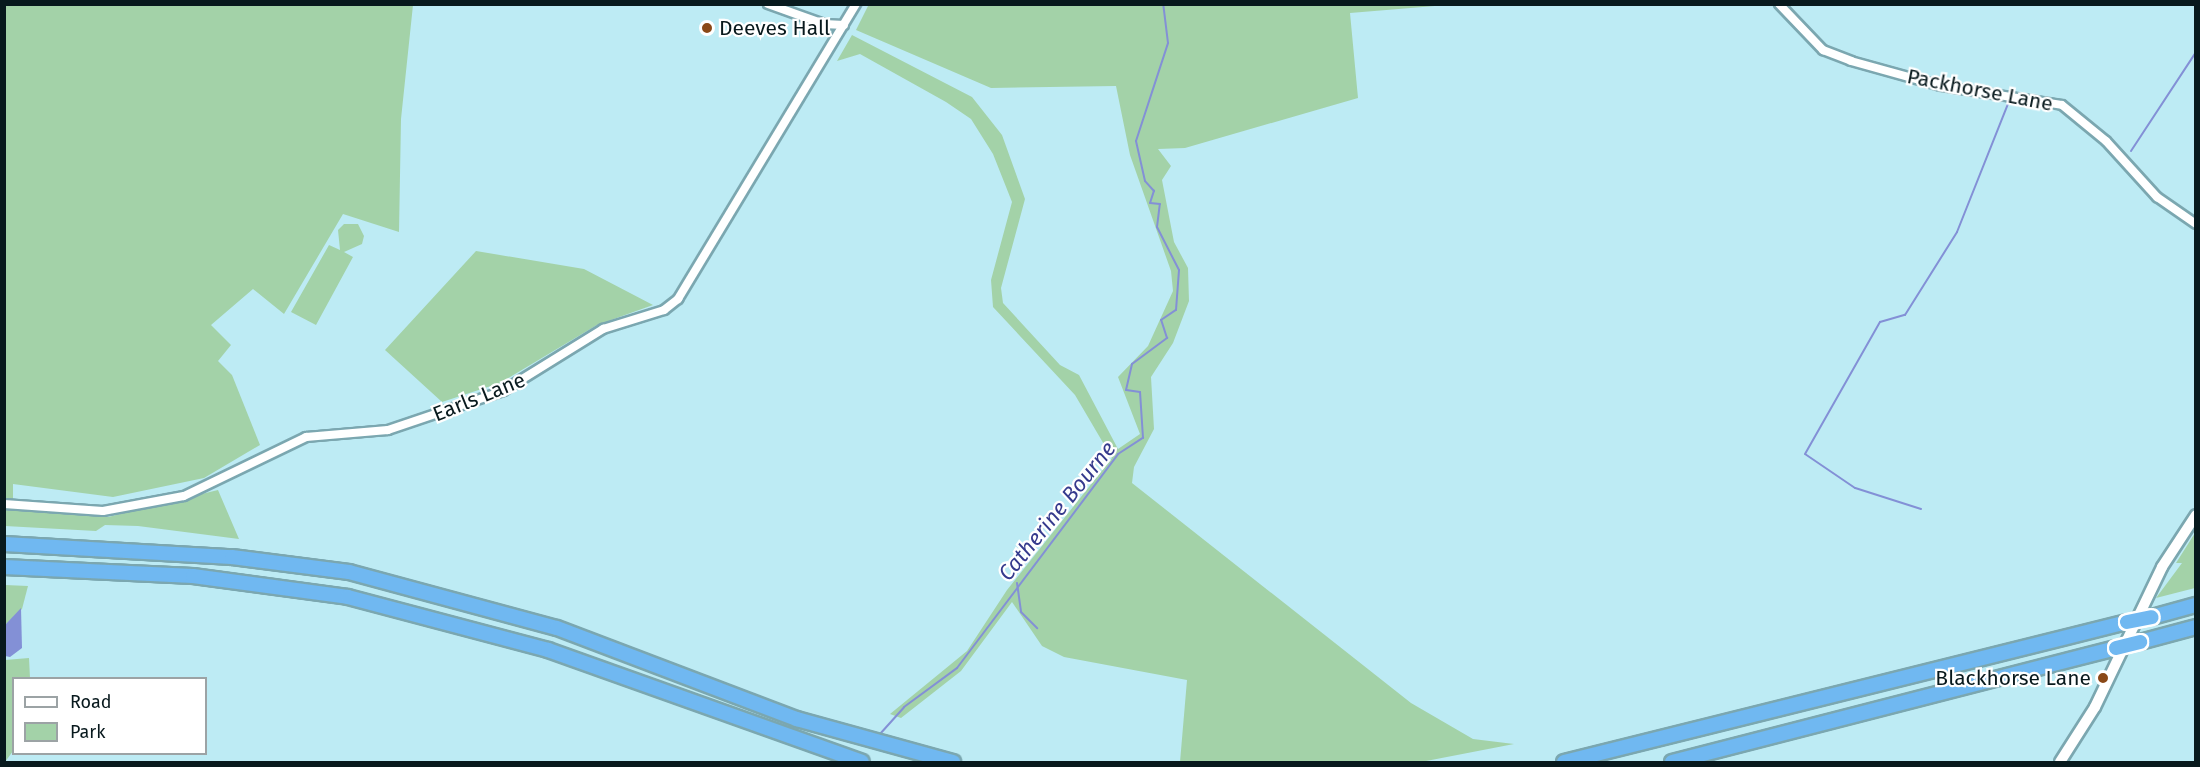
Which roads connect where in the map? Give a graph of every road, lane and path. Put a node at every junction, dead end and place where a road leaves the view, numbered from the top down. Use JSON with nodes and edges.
{"nodes":[{"id":1,"x":768,"y":4,"type":"edge"},
{"id":2,"x":856,"y":4,"type":"edge"},
{"id":3,"x":1779,"y":4,"type":"edge"},
{"id":4,"x":824,"y":24,"type":"junction"},
{"id":5,"x":844,"y":25,"type":"junction"},
{"id":6,"x":833,"y":43,"type":"junction"},
{"id":7,"x":2196,"y":224,"type":"edge"},
{"id":8,"x":4,"y":504,"type":"edge"},
{"id":9,"x":2196,"y":515,"type":"edge"},
{"id":10,"x":4,"y":544,"type":"edge"},
{"id":11,"x":4,"y":567,"type":"edge"},
{"id":12,"x":2196,"y":605,"type":"edge"},
{"id":13,"x":2196,"y":627,"type":"edge"},
{"id":14,"x":862,"y":762,"type":"edge"},
{"id":15,"x":953,"y":762,"type":"edge"},
{"id":16,"x":1564,"y":762,"type":"edge"},
{"id":17,"x":1672,"y":762,"type":"edge"},
{"id":18,"x":2060,"y":762,"type":"edge"}],
"edges":[{"from":1,"to":4,"type":"street"},
{"from":2,"to":5,"type":"street","name":"Earls Lane"},
{"from":3,"to":7,"type":"street","name":"Packhorse Lane"},
{"from":4,"to":5,"type":"street"},
{"from":4,"to":6,"type":"street"},
{"from":5,"to":6,"type":"street","name":"Earls Lane"},
{"from":6,"to":8,"type":"street","name":"Earls Lane"},
{"from":9,"to":18,"type":"main road"},
{"from":10,"to":15,"type":"highway"},
{"from":11,"to":14,"type":"highway"},
{"from":12,"to":16,"type":"highway","bridge":true},
{"from":13,"to":17,"type":"highway","bridge":true}]}
